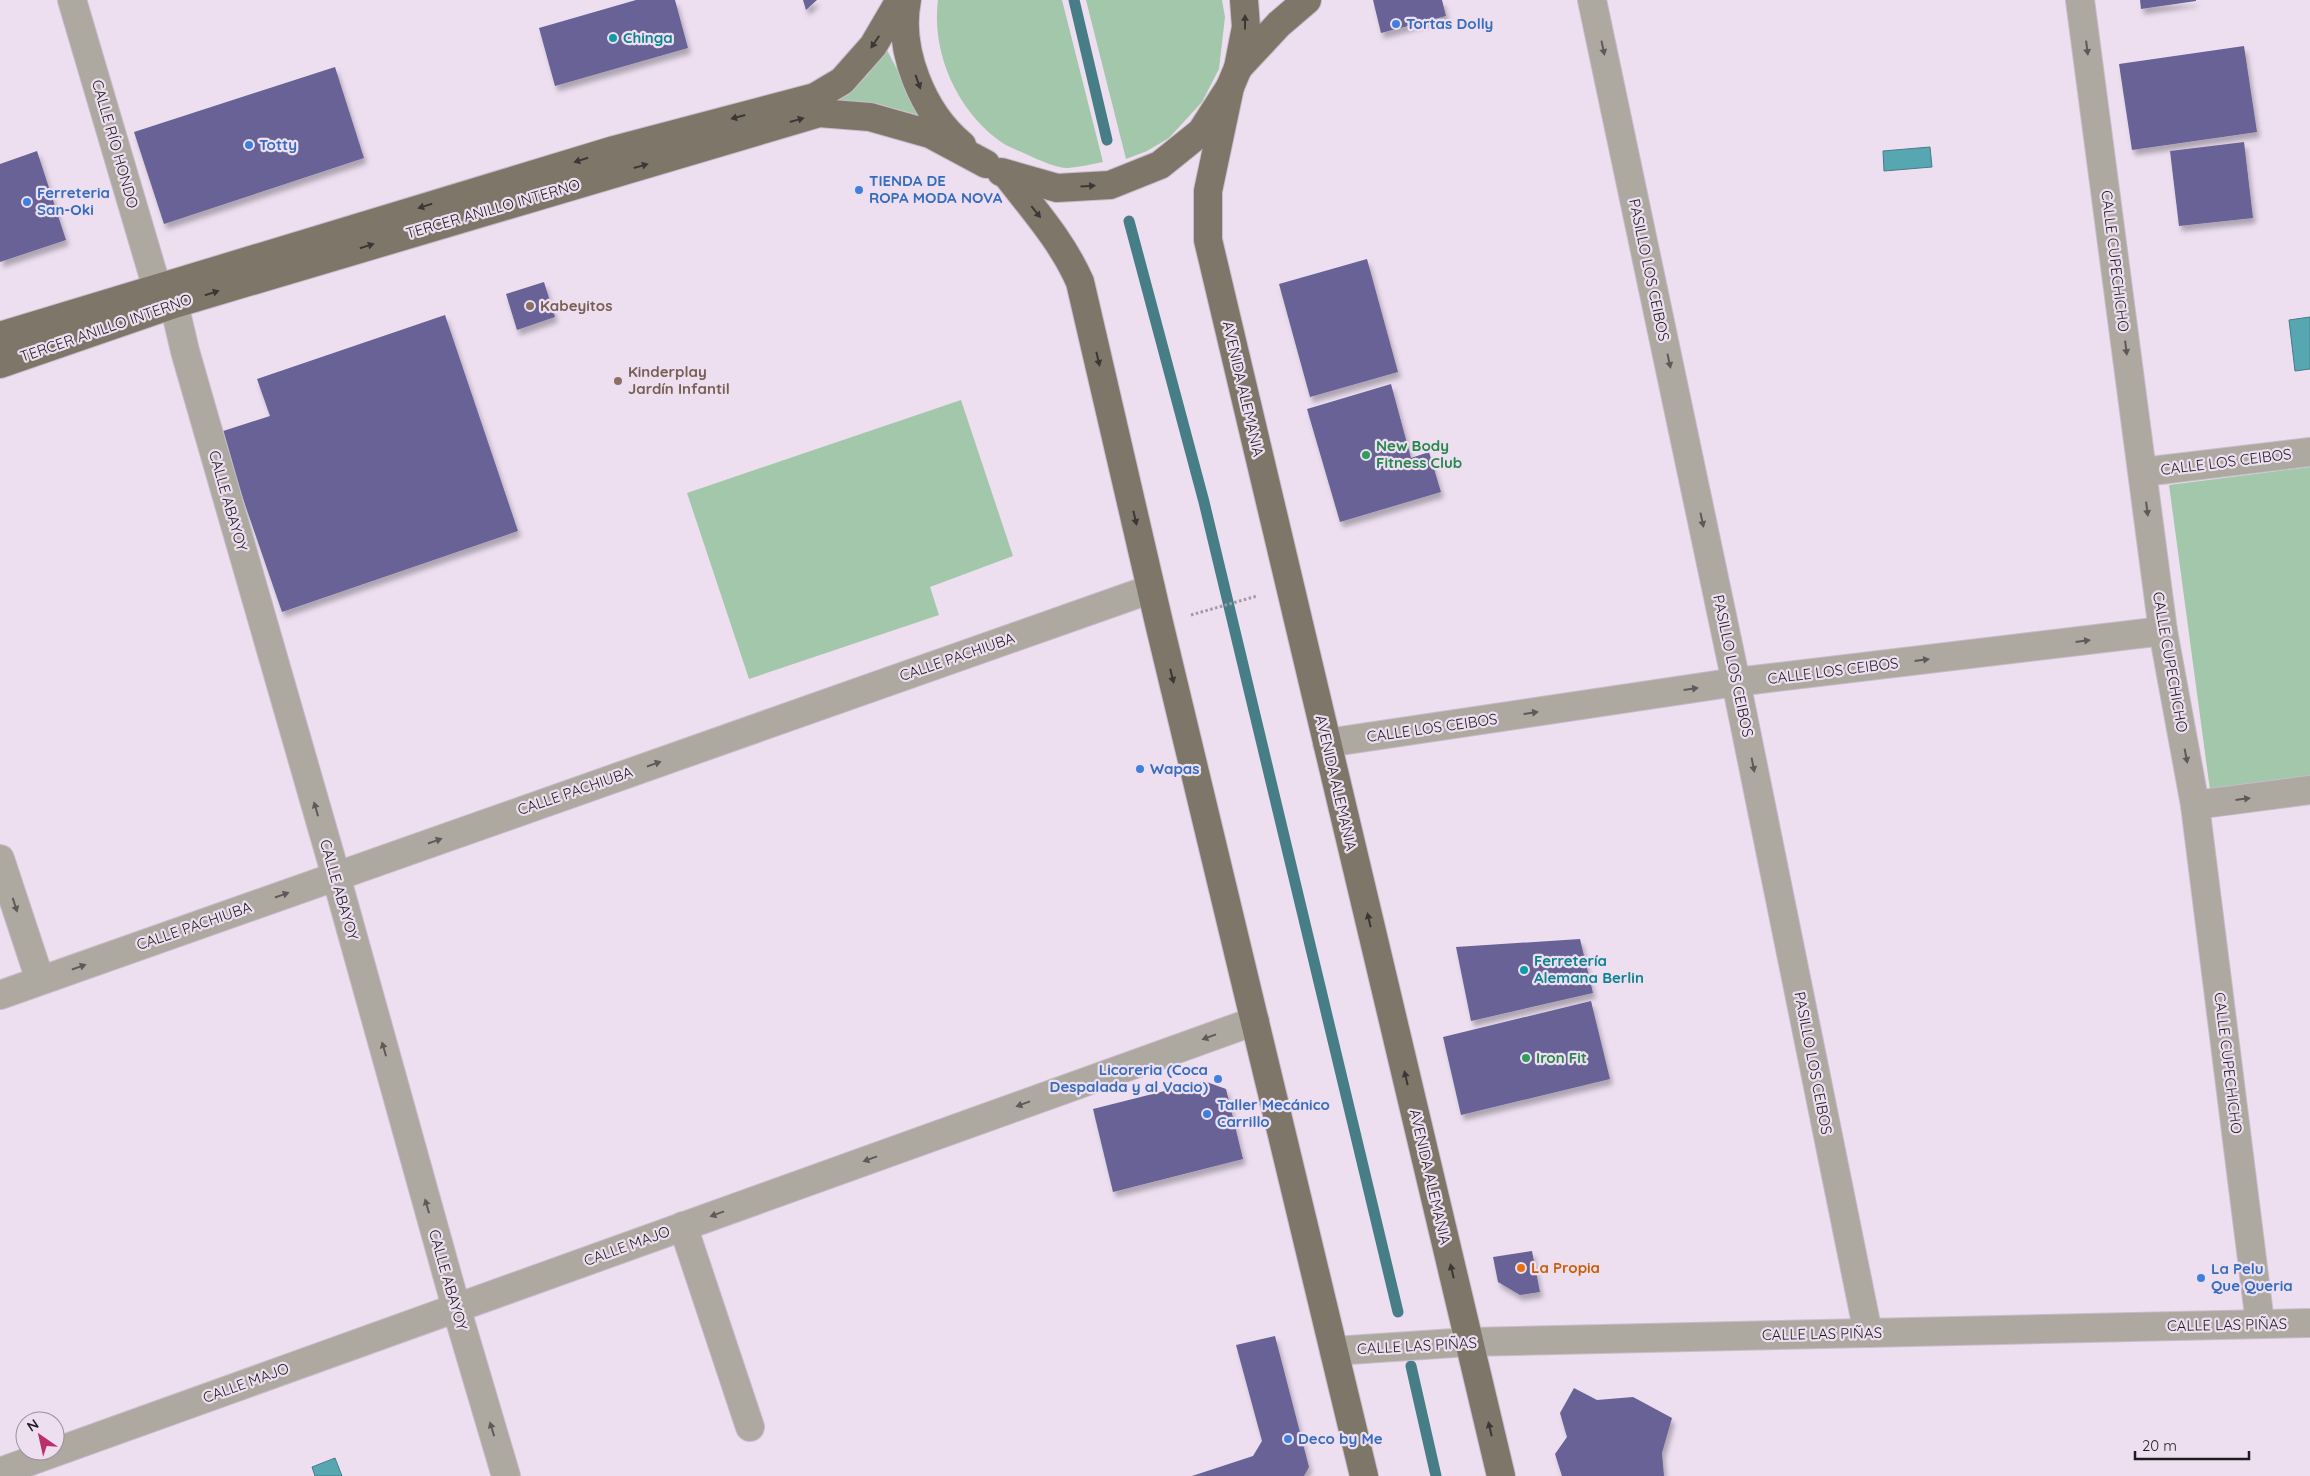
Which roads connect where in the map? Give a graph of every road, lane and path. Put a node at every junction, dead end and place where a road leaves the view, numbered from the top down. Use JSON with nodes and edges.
{"nodes":[{"id":1,"x":72,"y":0,"type":"edge"},
{"id":2,"x":900,"y":0,"type":"edge"},
{"id":3,"x":907,"y":0,"type":"edge"},
{"id":4,"x":1244,"y":0,"type":"edge"},
{"id":5,"x":1307,"y":0,"type":"edge"},
{"id":6,"x":1592,"y":0,"type":"edge"},
{"id":7,"x":2080,"y":0,"type":"edge"},
{"id":8,"x":1234,"y":77,"type":"junction"},
{"id":9,"x":996,"y":169,"type":"junction"},
{"id":10,"x":166,"y":296,"type":"junction"},
{"id":11,"x":0,"y":336,"type":"edge"},
{"id":12,"x":0,"y":364,"type":"edge"},
{"id":13,"x":2310,"y":452,"type":"edge"},
{"id":14,"x":2142,"y":472,"type":"junction"},
{"id":15,"x":1151,"y":589,"type":"junction"},
{"id":16,"x":1254,"y":598,"type":"dead end"},
{"id":17,"x":1212,"y":609,"type":"dead end"},
{"id":18,"x":2163,"y":631,"type":"junction"},
{"id":19,"x":1736,"y":682,"type":"junction"},
{"id":20,"x":1327,"y":743,"type":"junction"},
{"id":21,"x":2310,"y":790,"type":"edge"},
{"id":22,"x":2195,"y":805,"type":"junction"},
{"id":23,"x":0,"y":858,"type":"edge"},
{"id":24,"x":336,"y":876,"type":"junction"},
{"id":25,"x":40,"y":980,"type":"junction"},
{"id":26,"x":0,"y":995,"type":"edge"},
{"id":27,"x":1255,"y":1021,"type":"junction"},
{"id":28,"x":683,"y":1226,"type":"junction"},
{"id":29,"x":456,"y":1307,"type":"junction"},
{"id":30,"x":2260,"y":1323,"type":"junction"},
{"id":31,"x":2310,"y":1323,"type":"edge"},
{"id":32,"x":1868,"y":1333,"type":"junction"},
{"id":33,"x":1469,"y":1342,"type":"junction"},
{"id":34,"x":1334,"y":1351,"type":"junction"},
{"id":35,"x":750,"y":1427,"type":"dead end"},
{"id":36,"x":0,"y":1472,"type":"edge"},
{"id":37,"x":506,"y":1476,"type":"edge"},
{"id":38,"x":1364,"y":1476,"type":"edge"},
{"id":39,"x":1501,"y":1476,"type":"edge"}],
"edges":[{"from":1,"to":10,"type":"street","name":"CALLE RÍO HONDO"},
{"from":2,"to":10,"type":"main road","name":"TERCER ANILLO INTERNO","one_way":true},
{"from":3,"to":9,"type":"main road","one_way":true},
{"from":8,"to":4,"type":"main road","name":"AVENIDA ALEMANIA","one_way":true},
{"from":5,"to":8,"type":"main road"},
{"from":6,"to":19,"type":"street","name":"PASILLO LOS CEIBOS","one_way":true},
{"from":7,"to":14,"type":"street","name":"CALLE CUPECHICHO","one_way":true},
{"from":9,"to":8,"type":"main road","one_way":true},
{"from":8,"to":20,"type":"main road","name":"AVENIDA ALEMANIA"},
{"from":10,"to":9,"type":"main road","name":"TERCER ANILLO INTERNO","one_way":true},
{"from":9,"to":15,"type":"main road","one_way":true},
{"from":10,"to":11,"type":"main road","name":"TERCER ANILLO INTERNO"},
{"from":10,"to":12,"type":"main road","name":"TERCER ANILLO INTERNO"},
{"from":24,"to":10,"type":"street","name":"CALLE ABAYOY","one_way":true},
{"from":13,"to":14,"type":"street","name":"CALLE LOS CEIBOS"},
{"from":14,"to":18,"type":"street","name":"CALLE CUPECHICHO","one_way":true},
{"from":24,"to":15,"type":"street","name":"CALLE PACHIUBA","one_way":true},
{"from":15,"to":27,"type":"main road","one_way":true},
{"from":16,"to":17,"type":"path"},
{"from":19,"to":18,"type":"street","name":"CALLE LOS CEIBOS","one_way":true},
{"from":18,"to":22,"type":"street","name":"CALLE CUPECHICHO","one_way":true},
{"from":20,"to":19,"type":"street","name":"CALLE LOS CEIBOS","one_way":true},
{"from":19,"to":32,"type":"street","name":"PASILLO LOS CEIBOS","one_way":true},
{"from":33,"to":20,"type":"main road","name":"AVENIDA ALEMANIA","one_way":true},
{"from":22,"to":21,"type":"street","one_way":true},
{"from":22,"to":30,"type":"street","name":"CALLE CUPECHICHO"},
{"from":23,"to":25,"type":"street","one_way":true},
{"from":25,"to":24,"type":"street","name":"CALLE PACHIUBA","one_way":true},
{"from":29,"to":24,"type":"street","name":"CALLE ABAYOY","one_way":true},
{"from":25,"to":26,"type":"street","name":"CALLE PACHIUBA"},
{"from":27,"to":28,"type":"street","name":"CALLE MAJO","one_way":true},
{"from":27,"to":34,"type":"main road"},
{"from":28,"to":29,"type":"street","name":"CALLE MAJO"},
{"from":28,"to":35,"type":"street"},
{"from":29,"to":36,"type":"street","name":"CALLE MAJO"},
{"from":37,"to":29,"type":"street","name":"CALLE ABAYOY","one_way":true},
{"from":30,"to":31,"type":"street","name":"CALLE LAS PIÑAS"},
{"from":30,"to":32,"type":"street","name":"CALLE LAS PIÑAS"},
{"from":32,"to":33,"type":"street","name":"CALLE LAS PIÑAS"},
{"from":33,"to":34,"type":"street","name":"CALLE LAS PIÑAS"},
{"from":39,"to":33,"type":"main road","name":"AVENIDA ALEMANIA","one_way":true},
{"from":34,"to":38,"type":"main road"}]}
